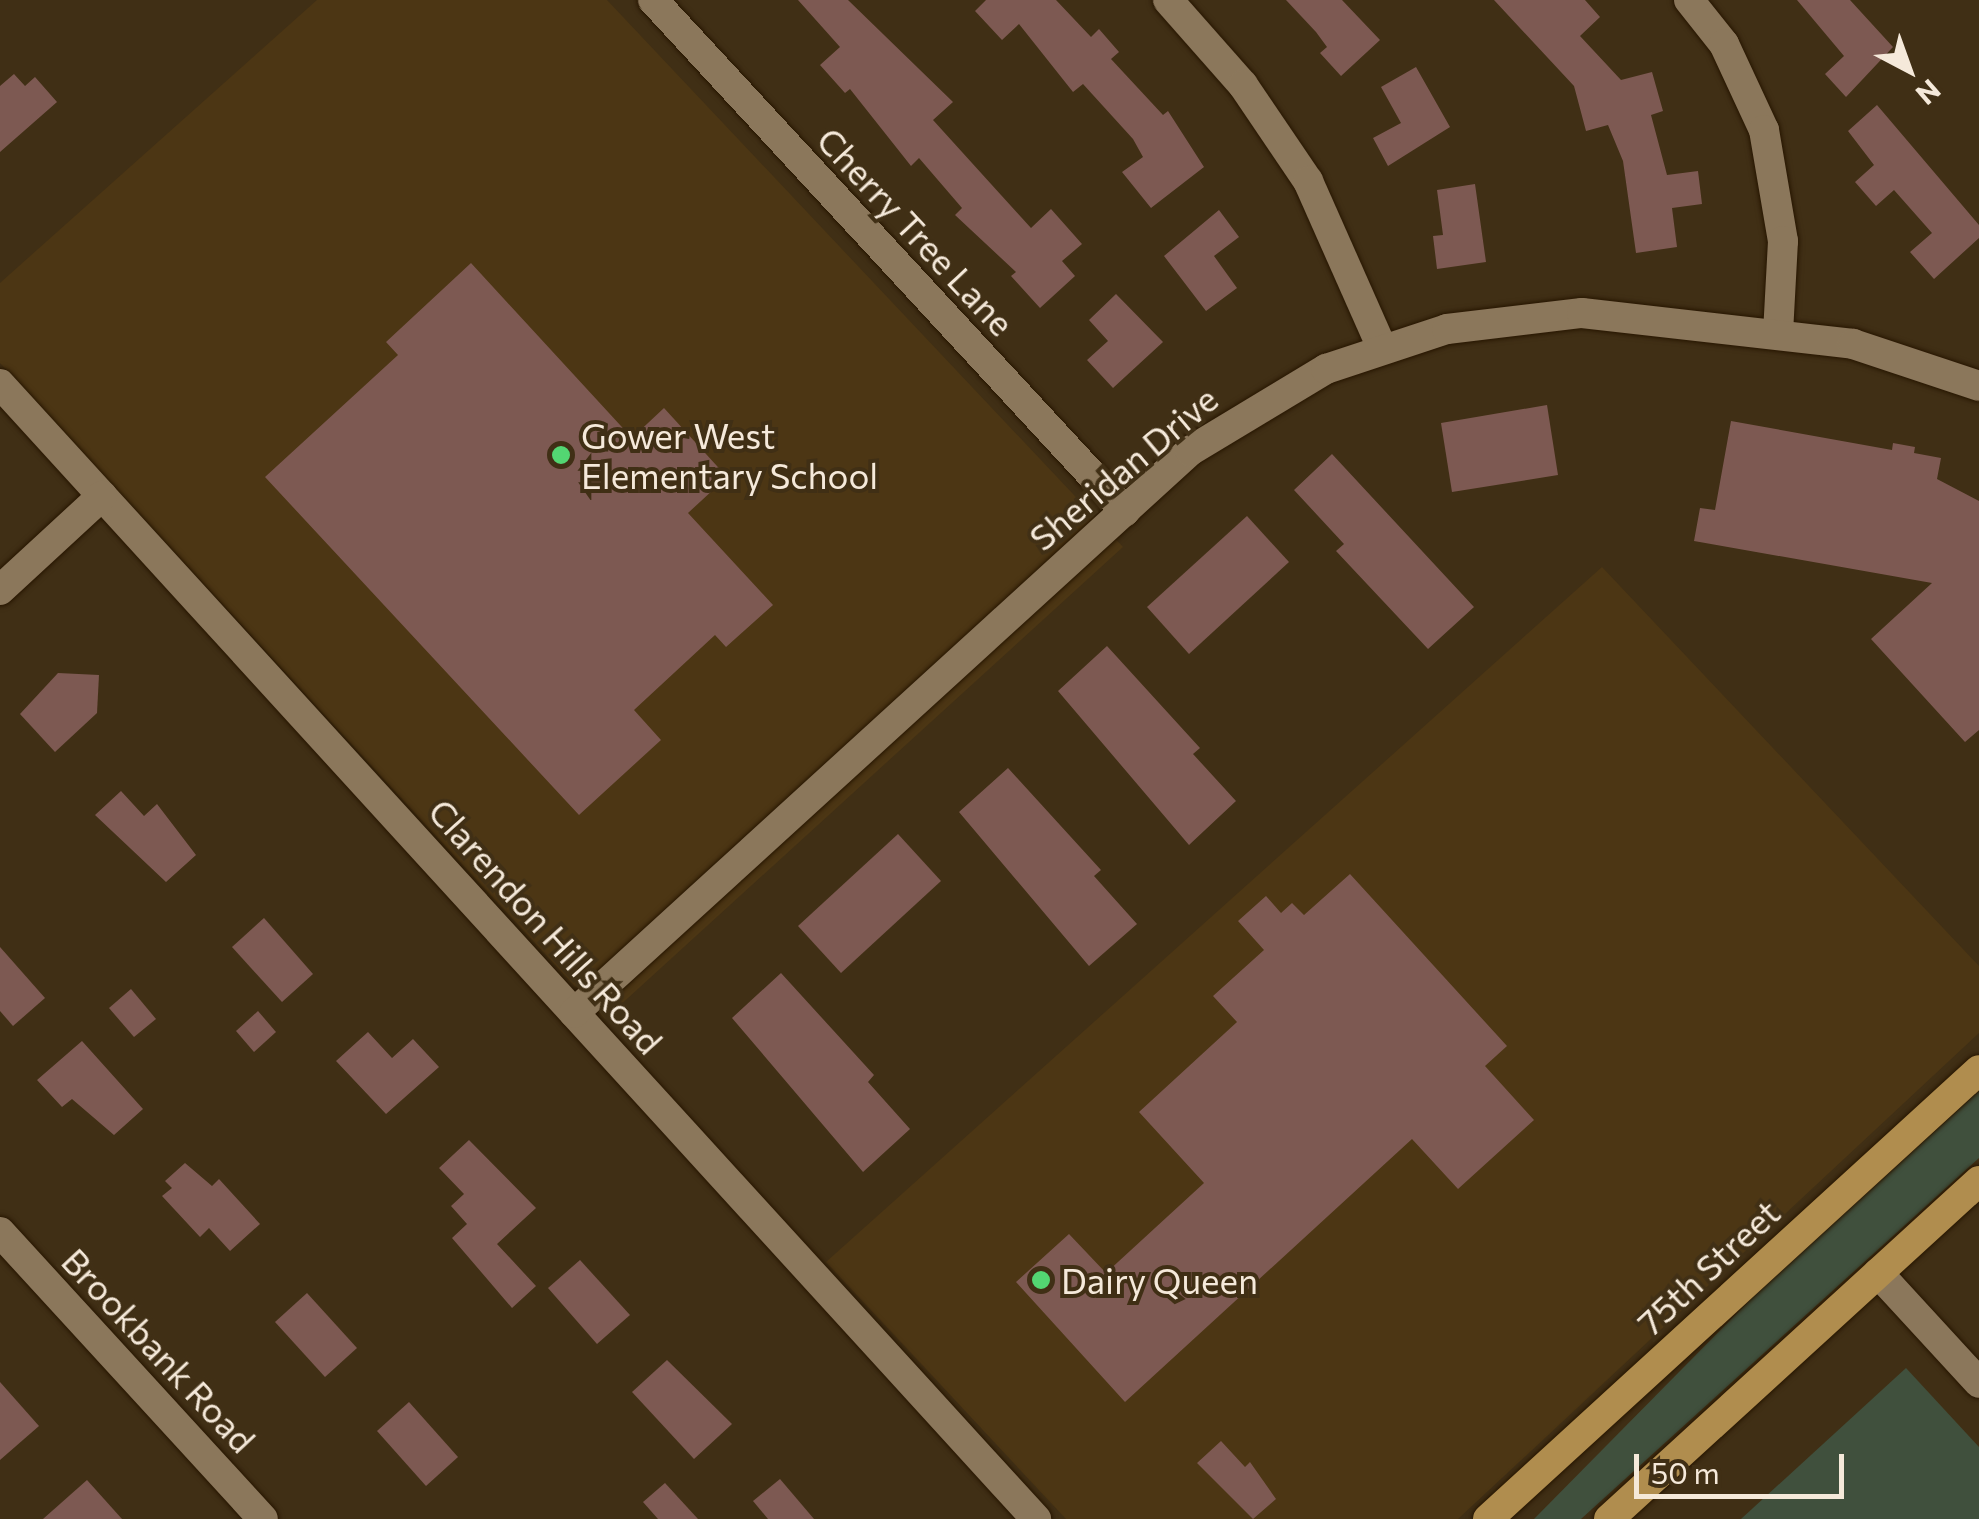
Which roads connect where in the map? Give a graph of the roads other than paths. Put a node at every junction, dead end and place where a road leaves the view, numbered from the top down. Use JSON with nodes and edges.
{"nodes":[{"id":1,"x":653,"y":0,"type":"edge"},
{"id":2,"x":1168,"y":0,"type":"edge"},
{"id":3,"x":1689,"y":0,"type":"edge"},
{"id":4,"x":1778,"y":333,"type":"junction"},
{"id":5,"x":1382,"y":348,"type":"junction"},
{"id":6,"x":0,"y":384,"type":"edge"},
{"id":7,"x":1979,"y":386,"type":"edge"},
{"id":8,"x":102,"y":496,"type":"junction"},
{"id":9,"x":1125,"y":511,"type":"junction"},
{"id":10,"x":0,"y":590,"type":"edge"},
{"id":11,"x":574,"y":1013,"type":"junction"},
{"id":12,"x":1979,"y":1070,"type":"edge"},
{"id":13,"x":1979,"y":1180,"type":"edge"},
{"id":14,"x":0,"y":1232,"type":"edge"},
{"id":15,"x":1878,"y":1273,"type":"junction"},
{"id":16,"x":1979,"y":1382,"type":"edge"},
{"id":17,"x":263,"y":1519,"type":"edge"},
{"id":18,"x":1036,"y":1519,"type":"edge"},
{"id":19,"x":1488,"y":1519,"type":"edge"},
{"id":20,"x":1610,"y":1519,"type":"edge"}],
"edges":[{"from":1,"to":9,"type":"street","name":"Cherry Tree Lane"},
{"from":2,"to":5,"type":"street"},
{"from":3,"to":4,"type":"street"},
{"from":4,"to":5,"type":"street","name":"Sheridan Drive"},
{"from":4,"to":7,"type":"street","name":"Sheridan Drive"},
{"from":5,"to":9,"type":"street","name":"Sheridan Drive"},
{"from":6,"to":8,"type":"street","name":"Clarendon Hills Road"},
{"from":8,"to":10,"type":"street"},
{"from":8,"to":11,"type":"street","name":"Clarendon Hills Road"},
{"from":9,"to":11,"type":"street","name":"Sheridan Drive"},
{"from":11,"to":18,"type":"street","name":"Clarendon Hills Road"},
{"from":12,"to":19,"type":"main road","name":"75th Street"},
{"from":13,"to":15,"type":"main road"},
{"from":14,"to":17,"type":"street","name":"Brookbank Road"},
{"from":15,"to":16,"type":"street"},
{"from":15,"to":20,"type":"main road"}]}
